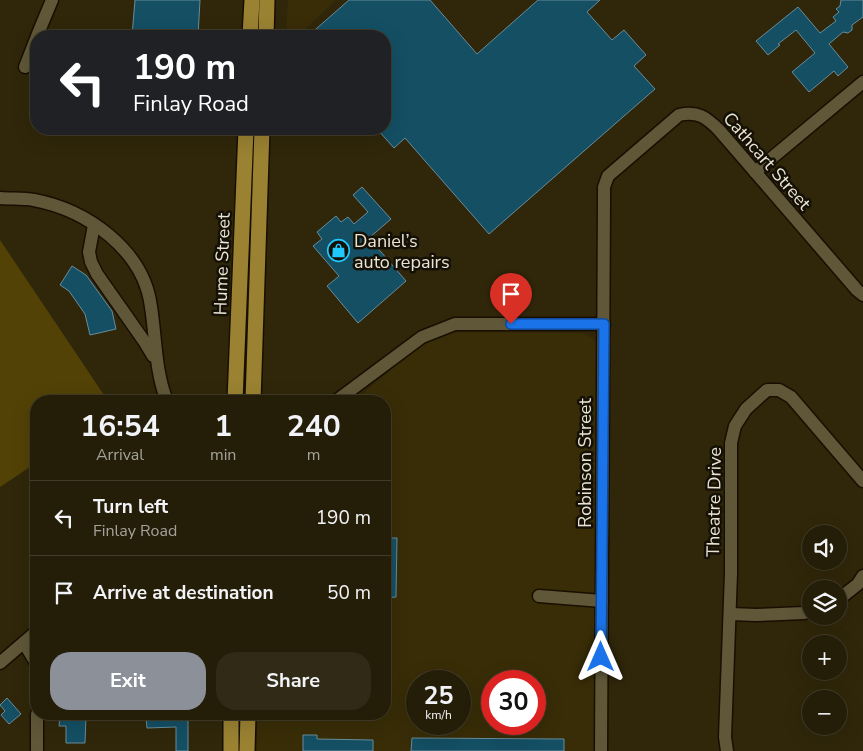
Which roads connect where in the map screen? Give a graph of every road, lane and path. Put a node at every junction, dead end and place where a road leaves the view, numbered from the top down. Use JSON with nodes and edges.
{"nodes":[{"id":1,"x":52,"y":0,"type":"edge"},
{"id":2,"x":252,"y":0,"type":"edge"},
{"id":3,"x":267,"y":0,"type":"edge"},
{"id":4,"x":40,"y":30,"type":"edge"},
{"id":5,"x":250,"y":30,"type":"edge"},
{"id":6,"x":266,"y":30,"type":"edge"},
{"id":7,"x":30,"y":55,"type":"edge"},
{"id":8,"x":25,"y":67,"type":"dead end"},
{"id":9,"x":863,"y":82,"type":"edge"},
{"id":10,"x":246,"y":135,"type":"edge"},
{"id":11,"x":262,"y":135,"type":"edge"},
{"id":12,"x":755,"y":172,"type":"junction"},
{"id":13,"x":608,"y":176,"type":"joint"},
{"id":14,"x":0,"y":198,"type":"edge"},
{"id":15,"x":94,"y":225,"type":"junction"},
{"id":16,"x":863,"y":295,"type":"edge"},
{"id":17,"x":604,"y":324,"type":"junction"},
{"id":18,"x":156,"y":362,"type":"junction"},
{"id":19,"x":164,"y":395,"type":"edge"},
{"id":20,"x":235,"y":395,"type":"edge"},
{"id":21,"x":253,"y":395,"type":"edge"},
{"id":22,"x":344,"y":395,"type":"edge"},
{"id":23,"x":863,"y":481,"type":"edge"},
{"id":24,"x":863,"y":576,"type":"edge"},
{"id":25,"x":847,"y":593,"type":"edge"},
{"id":26,"x":539,"y":596,"type":"dead end"},
{"id":27,"x":602,"y":601,"type":"junction"},
{"id":28,"x":802,"y":613,"type":"edge"},
{"id":29,"x":730,"y":614,"type":"junction"},
{"id":30,"x":30,"y":638,"type":"edge"},
{"id":31,"x":24,"y":643,"type":"junction"},
{"id":32,"x":30,"y":653,"type":"edge"},
{"id":33,"x":0,"y":663,"type":"edge"},
{"id":34,"x":37,"y":720,"type":"edge"},
{"id":35,"x":231,"y":720,"type":"edge"},
{"id":36,"x":248,"y":720,"type":"edge"},
{"id":37,"x":37,"y":751,"type":"edge"},
{"id":38,"x":231,"y":751,"type":"edge"},
{"id":39,"x":248,"y":751,"type":"edge"},
{"id":40,"x":601,"y":751,"type":"edge"},
{"id":41,"x":727,"y":751,"type":"edge"}],
"edges":[{"from":1,"to":4,"type":"street"},
{"from":2,"to":5,"type":"main road"},
{"from":3,"to":6,"type":"main road"},
{"from":7,"to":8,"type":"street"},
{"from":9,"to":12,"type":"street"},
{"from":10,"to":20,"type":"main road","name":"Hume Street"},
{"from":11,"to":21,"type":"main road","name":"Hume Street"},
{"from":12,"to":13,"type":"street","name":"Cathcart Street"},
{"from":12,"to":16,"type":"street","name":"Cathcart Street"},
{"from":13,"to":17,"type":"street","name":"Robinson Street"},
{"from":14,"to":15,"type":"street"},
{"from":15,"to":18,"type":"street"},
{"from":15,"to":18,"type":"street"},
{"from":17,"to":22,"type":"street"},
{"from":17,"to":27,"type":"street","name":"Robinson Street"},
{"from":18,"to":19,"type":"street"},
{"from":23,"to":29,"type":"street","name":"Theatre Drive"},
{"from":24,"to":25,"type":"street"},
{"from":26,"to":27,"type":"street"},
{"from":27,"to":40,"type":"street","name":"Robinson Street"},
{"from":28,"to":29,"type":"street"},
{"from":29,"to":41,"type":"street","name":"Theatre Drive"},
{"from":30,"to":31,"type":"street"},
{"from":31,"to":32,"type":"street"},
{"from":31,"to":33,"type":"street"},
{"from":34,"to":37,"type":"street"},
{"from":35,"to":38,"type":"main road"},
{"from":36,"to":39,"type":"main road"}]}
